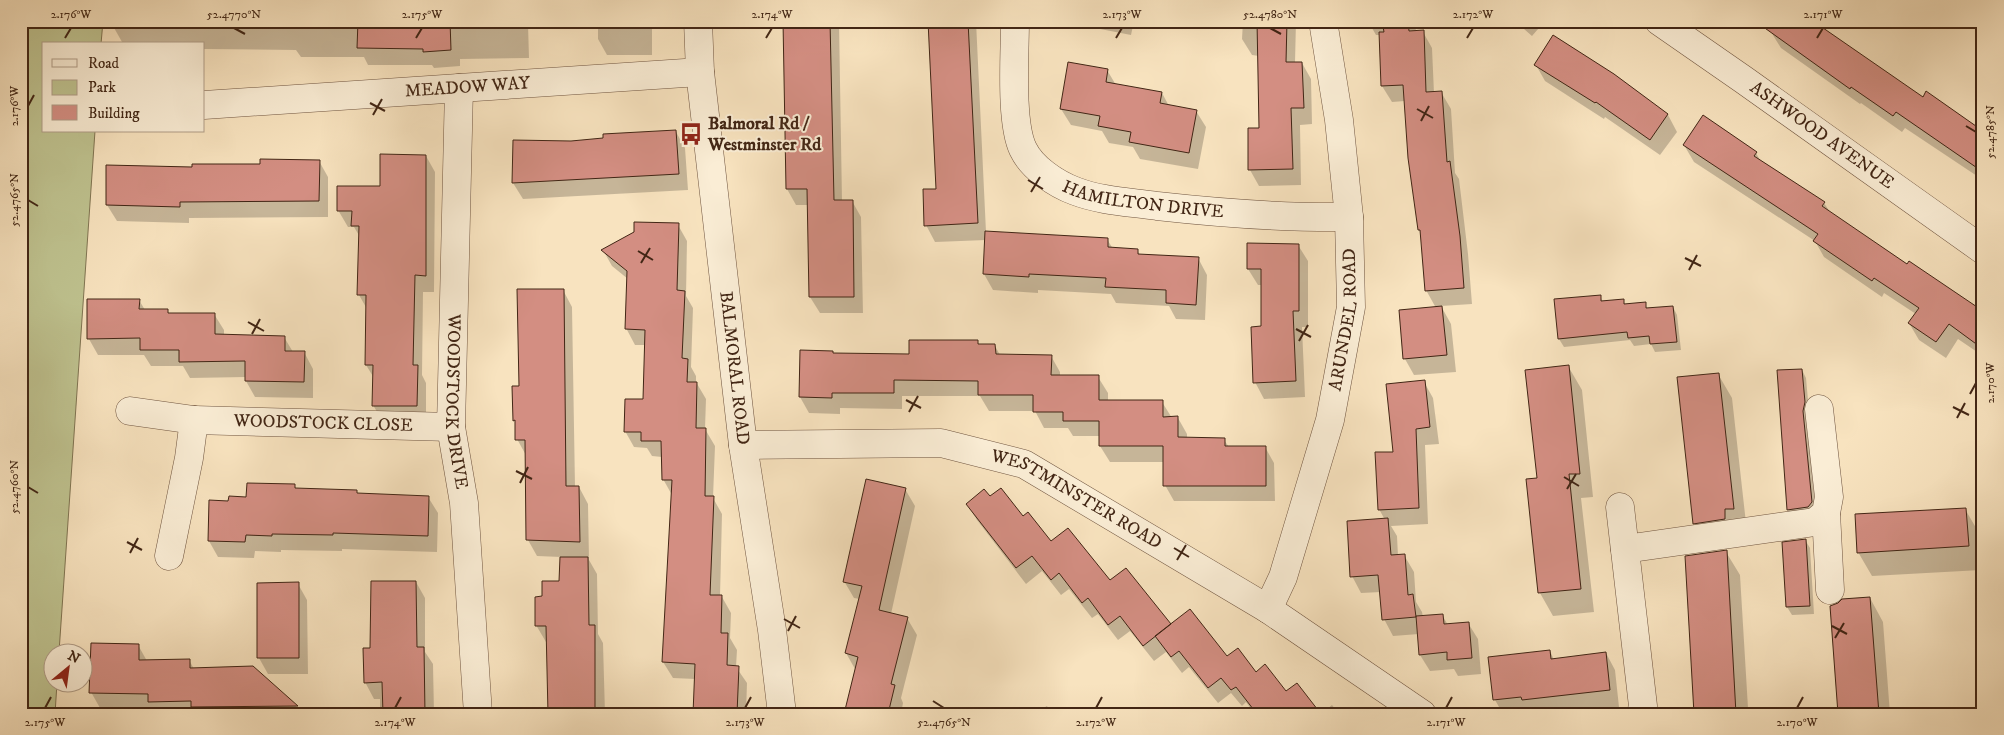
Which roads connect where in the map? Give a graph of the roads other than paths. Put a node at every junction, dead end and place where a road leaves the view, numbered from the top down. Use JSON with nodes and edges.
{"nodes":[{"id":1,"x":698,"y":21,"type":"edge"},
{"id":2,"x":1014,"y":21,"type":"edge"},
{"id":3,"x":1323,"y":21,"type":"edge"},
{"id":4,"x":1659,"y":21,"type":"edge"},
{"id":5,"x":700,"y":72,"type":"junction"},
{"id":6,"x":459,"y":88,"type":"junction"},
{"id":7,"x":205,"y":105,"type":"edge"},
{"id":8,"x":1349,"y":217,"type":"junction"},
{"id":9,"x":1983,"y":250,"type":"edge"},
{"id":10,"x":1819,"y":408,"type":"dead end"},
{"id":11,"x":130,"y":412,"type":"dead end"},
{"id":12,"x":194,"y":420,"type":"junction"},
{"id":13,"x":451,"y":428,"type":"junction"},
{"id":14,"x":743,"y":445,"type":"junction"},
{"id":15,"x":1620,"y":507,"type":"dead end"},
{"id":16,"x":1826,"y":512,"type":"junction"},
{"id":17,"x":1625,"y":549,"type":"junction"},
{"id":18,"x":169,"y":556,"type":"dead end"},
{"id":19,"x":1830,"y":590,"type":"dead end"},
{"id":20,"x":1268,"y":608,"type":"junction"},
{"id":21,"x":478,"y":714,"type":"edge"},
{"id":22,"x":782,"y":714,"type":"edge"},
{"id":23,"x":1422,"y":714,"type":"edge"},
{"id":24,"x":1641,"y":714,"type":"edge"}],
"edges":[{"from":1,"to":5,"type":"street","name":"BALMORAL ROAD"},
{"from":2,"to":8,"type":"street","name":"HAMILTON DRIVE"},
{"from":3,"to":8,"type":"street","name":"ARUNDEL ROAD"},
{"from":4,"to":9,"type":"street","name":"ASHWOOD AVENUE"},
{"from":5,"to":6,"type":"street","name":"MEADOW WAY"},
{"from":5,"to":14,"type":"street","name":"BALMORAL ROAD"},
{"from":6,"to":7,"type":"street","name":"MEADOW WAY"},
{"from":6,"to":13,"type":"street","name":"WOODSTOCK DRIVE"},
{"from":8,"to":20,"type":"street","name":"ARUNDEL ROAD"},
{"from":10,"to":16,"type":"street"},
{"from":11,"to":12,"type":"street","name":"WOODSTOCK CLOSE"},
{"from":12,"to":13,"type":"street","name":"WOODSTOCK CLOSE"},
{"from":12,"to":18,"type":"street"},
{"from":13,"to":21,"type":"street","name":"WOODSTOCK DRIVE"},
{"from":14,"to":20,"type":"street","name":"WESTMINSTER ROAD"},
{"from":14,"to":22,"type":"street","name":"BALMORAL ROAD"},
{"from":15,"to":17,"type":"street"},
{"from":16,"to":17,"type":"street"},
{"from":16,"to":19,"type":"street"},
{"from":17,"to":24,"type":"street"},
{"from":20,"to":23,"type":"street","name":"WESTMINSTER ROAD"}]}
